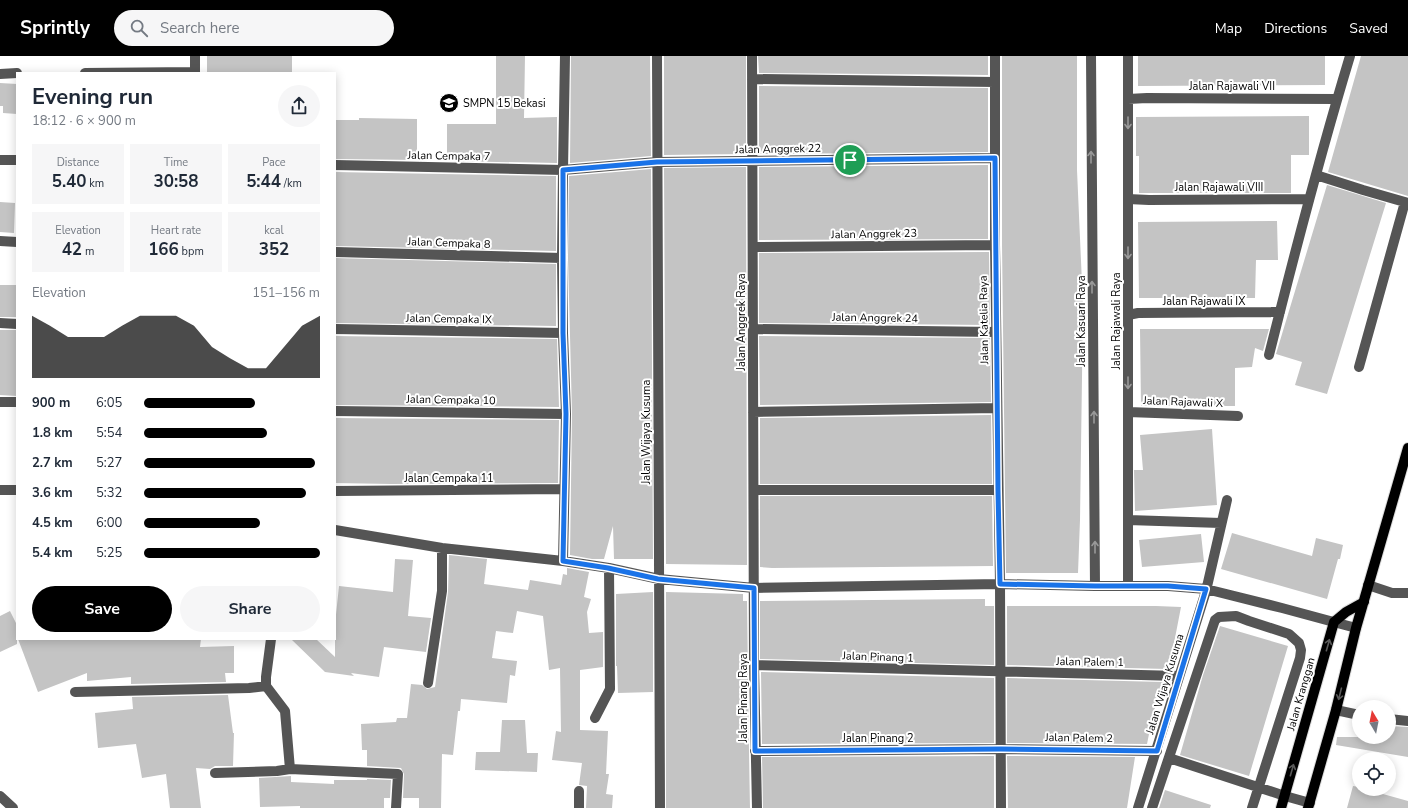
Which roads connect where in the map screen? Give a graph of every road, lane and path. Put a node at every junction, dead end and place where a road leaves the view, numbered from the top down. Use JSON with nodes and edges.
{"nodes":[{"id":1,"x":195,"y":56,"type":"edge"},
{"id":2,"x":565,"y":56,"type":"edge"},
{"id":3,"x":657,"y":56,"type":"edge"},
{"id":4,"x":752,"y":56,"type":"edge"},
{"id":5,"x":995,"y":56,"type":"edge"},
{"id":6,"x":1091,"y":56,"type":"edge"},
{"id":7,"x":1128,"y":56,"type":"edge"},
{"id":8,"x":1350,"y":56,"type":"edge"},
{"id":9,"x":195,"y":72,"type":"edge"},
{"id":10,"x":0,"y":74,"type":"edge"},
{"id":11,"x":16,"y":74,"type":"edge"},
{"id":12,"x":752,"y":79,"type":"junction"},
{"id":13,"x":994,"y":82,"type":"junction"},
{"id":14,"x":1128,"y":99,"type":"junction"},
{"id":15,"x":1337,"y":99,"type":"junction"},
{"id":16,"x":995,"y":158,"type":"junction"},
{"id":17,"x":0,"y":160,"type":"edge"},
{"id":18,"x":16,"y":160,"type":"edge"},
{"id":19,"x":753,"y":161,"type":"junction"},
{"id":20,"x":657,"y":162,"type":"junction"},
{"id":21,"x":336,"y":165,"type":"edge"},
{"id":22,"x":563,"y":170,"type":"junction"},
{"id":23,"x":1316,"y":175,"type":"junction"},
{"id":24,"x":1128,"y":199,"type":"junction"},
{"id":25,"x":1310,"y":199,"type":"junction"},
{"id":26,"x":1407,"y":202,"type":"edge"},
{"id":27,"x":0,"y":241,"type":"edge"},
{"id":28,"x":16,"y":242,"type":"edge"},
{"id":29,"x":995,"y":245,"type":"junction"},
{"id":30,"x":753,"y":247,"type":"junction"},
{"id":31,"x":336,"y":252,"type":"edge"},
{"id":32,"x":562,"y":258,"type":"junction"},
{"id":33,"x":1280,"y":312,"type":"junction"},
{"id":34,"x":1128,"y":314,"type":"junction"},
{"id":35,"x":0,"y":323,"type":"edge"},
{"id":36,"x":16,"y":324,"type":"edge"},
{"id":37,"x":336,"y":329,"type":"edge"},
{"id":38,"x":753,"y":329,"type":"junction"},
{"id":39,"x":996,"y":332,"type":"junction"},
{"id":40,"x":563,"y":333,"type":"junction"},
{"id":41,"x":1269,"y":355,"type":"dead end"},
{"id":42,"x":1359,"y":367,"type":"dead end"},
{"id":43,"x":0,"y":402,"type":"edge"},
{"id":44,"x":16,"y":402,"type":"edge"},
{"id":45,"x":997,"y":408,"type":"junction"},
{"id":46,"x":336,"y":411,"type":"edge"},
{"id":47,"x":754,"y":412,"type":"junction"},
{"id":48,"x":1128,"y":412,"type":"junction"},
{"id":49,"x":566,"y":414,"type":"junction"},
{"id":50,"x":1238,"y":416,"type":"dead end"},
{"id":51,"x":1408,"y":448,"type":"edge"},
{"id":52,"x":564,"y":489,"type":"junction"},
{"id":53,"x":0,"y":490,"type":"edge"},
{"id":54,"x":16,"y":490,"type":"edge"},
{"id":55,"x":754,"y":490,"type":"junction"},
{"id":56,"x":998,"y":490,"type":"junction"},
{"id":57,"x":336,"y":491,"type":"edge"},
{"id":58,"x":1227,"y":500,"type":"dead end"},
{"id":59,"x":1128,"y":520,"type":"junction"},
{"id":60,"x":1221,"y":523,"type":"junction"},
{"id":61,"x":336,"y":530,"type":"edge"},
{"id":62,"x":442,"y":548,"type":"junction"},
{"id":63,"x":563,"y":561,"type":"junction"},
{"id":64,"x":608,"y":568,"type":"junction"},
{"id":65,"x":658,"y":579,"type":"junction"},
{"id":66,"x":1000,"y":584,"type":"junction"},
{"id":67,"x":1368,"y":585,"type":"junction"},
{"id":68,"x":1095,"y":586,"type":"junction"},
{"id":69,"x":1128,"y":586,"type":"junction"},
{"id":70,"x":754,"y":588,"type":"junction"},
{"id":71,"x":1206,"y":589,"type":"junction"},
{"id":72,"x":1408,"y":593,"type":"edge"},
{"id":73,"x":1364,"y":602,"type":"junction"},
{"id":74,"x":1334,"y":622,"type":"junction"},
{"id":75,"x":1356,"y":628,"type":"junction"},
{"id":76,"x":271,"y":640,"type":"edge"},
{"id":77,"x":754,"y":665,"type":"junction"},
{"id":78,"x":1001,"y":672,"type":"junction"},
{"id":79,"x":1179,"y":676,"type":"junction"},
{"id":80,"x":428,"y":683,"type":"dead end"},
{"id":81,"x":266,"y":686,"type":"junction"},
{"id":82,"x":75,"y":692,"type":"dead end"},
{"id":83,"x":1336,"y":710,"type":"junction"},
{"id":84,"x":1352,"y":713,"type":"edge"},
{"id":85,"x":595,"y":718,"type":"dead end"},
{"id":86,"x":1396,"y":720,"type":"edge"},
{"id":87,"x":1408,"y":721,"type":"edge"},
{"id":88,"x":1001,"y":749,"type":"junction"},
{"id":89,"x":755,"y":751,"type":"junction"},
{"id":90,"x":1157,"y":751,"type":"junction"},
{"id":91,"x":1168,"y":758,"type":"junction"},
{"id":92,"x":290,"y":769,"type":"junction"},
{"id":93,"x":215,"y":772,"type":"dead end"},
{"id":94,"x":1258,"y":787,"type":"junction"},
{"id":95,"x":579,"y":791,"type":"dead end"},
{"id":96,"x":0,"y":796,"type":"edge"},
{"id":97,"x":1285,"y":796,"type":"junction"},
{"id":98,"x":1309,"y":805,"type":"edge"},
{"id":99,"x":14,"y":808,"type":"edge"},
{"id":100,"x":396,"y":808,"type":"edge"},
{"id":101,"x":579,"y":808,"type":"edge"},
{"id":102,"x":660,"y":808,"type":"edge"},
{"id":103,"x":757,"y":808,"type":"edge"},
{"id":104,"x":1001,"y":808,"type":"edge"},
{"id":105,"x":1138,"y":808,"type":"edge"},
{"id":106,"x":1152,"y":808,"type":"edge"},
{"id":107,"x":1252,"y":808,"type":"edge"},
{"id":108,"x":1281,"y":808,"type":"edge"}],
"edges":[{"from":1,"to":9,"type":"street"},
{"from":2,"to":22,"type":"street"},
{"from":3,"to":20,"type":"street","name":"Jalan Wijaya Kusuma"},
{"from":4,"to":12,"type":"street","name":"Jalan Anggrek Raya"},
{"from":5,"to":13,"type":"street","name":"Jalan Katelia Raya"},
{"from":68,"to":6,"type":"street","name":"Jalan Kasuari Raya","one_way":true},
{"from":7,"to":14,"type":"street","name":"Jalan Rajawali Raya"},
{"from":8,"to":15,"type":"street"},
{"from":10,"to":11,"type":"street"},
{"from":12,"to":13,"type":"street"},
{"from":12,"to":19,"type":"street","name":"Jalan Anggrek Raya"},
{"from":13,"to":16,"type":"street","name":"Jalan Katelia Raya"},
{"from":14,"to":15,"type":"street","name":"Jalan Rajawali VII"},
{"from":14,"to":24,"type":"street","name":"Jalan Rajawali Raya","one_way":true},
{"from":15,"to":23,"type":"street"},
{"from":16,"to":19,"type":"street","name":"Jalan Anggrek 22"},
{"from":16,"to":29,"type":"street","name":"Jalan Katelia Raya"},
{"from":17,"to":18,"type":"street"},
{"from":19,"to":20,"type":"street","name":"Jalan Anggrek 22"},
{"from":19,"to":30,"type":"street","name":"Jalan Anggrek Raya"},
{"from":20,"to":22,"type":"street","name":"Jalan Anggrek 22"},
{"from":20,"to":65,"type":"street","name":"Jalan Wijaya Kusuma"},
{"from":21,"to":22,"type":"street","name":"Jalan Cempaka 7"},
{"from":22,"to":32,"type":"street"},
{"from":23,"to":25,"type":"street"},
{"from":23,"to":26,"type":"street"},
{"from":24,"to":25,"type":"street","name":"Jalan Rajawali VIII"},
{"from":24,"to":34,"type":"street","name":"Jalan Rajawali Raya","one_way":true},
{"from":25,"to":33,"type":"street"},
{"from":26,"to":42,"type":"street"},
{"from":27,"to":28,"type":"street"},
{"from":29,"to":30,"type":"street","name":"Jalan Anggrek 23"},
{"from":29,"to":39,"type":"street","name":"Jalan Katelia Raya"},
{"from":30,"to":38,"type":"street","name":"Jalan Anggrek Raya"},
{"from":31,"to":32,"type":"street","name":"Jalan Cempaka 8"},
{"from":32,"to":40,"type":"street"},
{"from":33,"to":34,"type":"street","name":"Jalan Rajawali IX"},
{"from":33,"to":41,"type":"street"},
{"from":34,"to":48,"type":"street","name":"Jalan Rajawali Raya","one_way":true},
{"from":35,"to":36,"type":"street"},
{"from":37,"to":40,"type":"street","name":"Jalan Cempaka IX"},
{"from":38,"to":39,"type":"street","name":"Jalan Anggrek 24"},
{"from":38,"to":47,"type":"street","name":"Jalan Anggrek Raya"},
{"from":39,"to":45,"type":"street","name":"Jalan Katelia Raya"},
{"from":40,"to":49,"type":"street"},
{"from":43,"to":44,"type":"street"},
{"from":45,"to":47,"type":"street"},
{"from":45,"to":56,"type":"street","name":"Jalan Katelia Raya"},
{"from":46,"to":49,"type":"street","name":"Jalan Cempaka 10"},
{"from":47,"to":55,"type":"street","name":"Jalan Anggrek Raya"},
{"from":48,"to":50,"type":"street","name":"Jalan Rajawali X"},
{"from":48,"to":59,"type":"street","name":"Jalan Rajawali Raya"},
{"from":49,"to":52,"type":"street"},
{"from":51,"to":67,"type":"main road"},
{"from":52,"to":57,"type":"street","name":"Jalan Cempaka 11"},
{"from":52,"to":63,"type":"street"},
{"from":53,"to":54,"type":"street"},
{"from":55,"to":56,"type":"street"},
{"from":55,"to":70,"type":"street","name":"Jalan Anggrek Raya"},
{"from":56,"to":66,"type":"street","name":"Jalan Katelia Raya"},
{"from":58,"to":60,"type":"street","name":"Jalan Wijaya Kusuma"},
{"from":59,"to":60,"type":"street"},
{"from":59,"to":69,"type":"street","name":"Jalan Rajawali Raya"},
{"from":60,"to":71,"type":"street","name":"Jalan Wijaya Kusuma"},
{"from":61,"to":62,"type":"street"},
{"from":62,"to":63,"type":"street"},
{"from":62,"to":80,"type":"street"},
{"from":63,"to":64,"type":"street"},
{"from":64,"to":65,"type":"street"},
{"from":64,"to":85,"type":"street"},
{"from":65,"to":70,"type":"street"},
{"from":65,"to":102,"type":"street","name":"Jalan Wijaya Kusuma"},
{"from":66,"to":68,"type":"street"},
{"from":66,"to":70,"type":"street"},
{"from":66,"to":78,"type":"street","name":"Jalan Katelia Raya"},
{"from":67,"to":72,"type":"street"},
{"from":67,"to":73,"type":"main road"},
{"from":68,"to":69,"type":"street"},
{"from":69,"to":71,"type":"street"},
{"from":70,"to":77,"type":"street","name":"Jalan Pinang Raya"},
{"from":71,"to":74,"type":"street"},
{"from":71,"to":79,"type":"street","name":"Jalan Wijaya Kusuma"},
{"from":73,"to":74,"type":"main road"},
{"from":73,"to":75,"type":"main road"},
{"from":74,"to":75,"type":"street"},
{"from":97,"to":74,"type":"main road","name":"Jalan Kranggan","one_way":true},
{"from":75,"to":83,"type":"main road","one_way":true},
{"from":76,"to":81,"type":"street"},
{"from":77,"to":78,"type":"street","name":"Jalan Pinang 1"},
{"from":77,"to":89,"type":"street","name":"Jalan Pinang Raya"},
{"from":78,"to":79,"type":"street","name":"Jalan Palem 1"},
{"from":78,"to":88,"type":"street","name":"Jalan Katelia Raya"},
{"from":79,"to":90,"type":"street","name":"Jalan Wijaya Kusuma"},
{"from":81,"to":82,"type":"street"},
{"from":81,"to":92,"type":"street"},
{"from":83,"to":84,"type":"street"},
{"from":83,"to":98,"type":"main road"},
{"from":86,"to":87,"type":"street"},
{"from":88,"to":89,"type":"street","name":"Jalan Pinang 2"},
{"from":88,"to":90,"type":"street","name":"Jalan Palem 2"},
{"from":88,"to":104,"type":"street","name":"Jalan Katelia Raya"},
{"from":89,"to":103,"type":"street","name":"Jalan Pinang Raya"},
{"from":90,"to":105,"type":"street","name":"Jalan Wijaya Kusuma"},
{"from":91,"to":94,"type":"street"},
{"from":91,"to":94,"type":"street"},
{"from":91,"to":106,"type":"street"},
{"from":92,"to":93,"type":"street"},
{"from":92,"to":100,"type":"street"},
{"from":94,"to":97,"type":"street"},
{"from":94,"to":107,"type":"street"},
{"from":95,"to":101,"type":"street"},
{"from":96,"to":99,"type":"street"},
{"from":97,"to":98,"type":"street"},
{"from":97,"to":108,"type":"main road","name":"Jalan Kranggan"}]}
